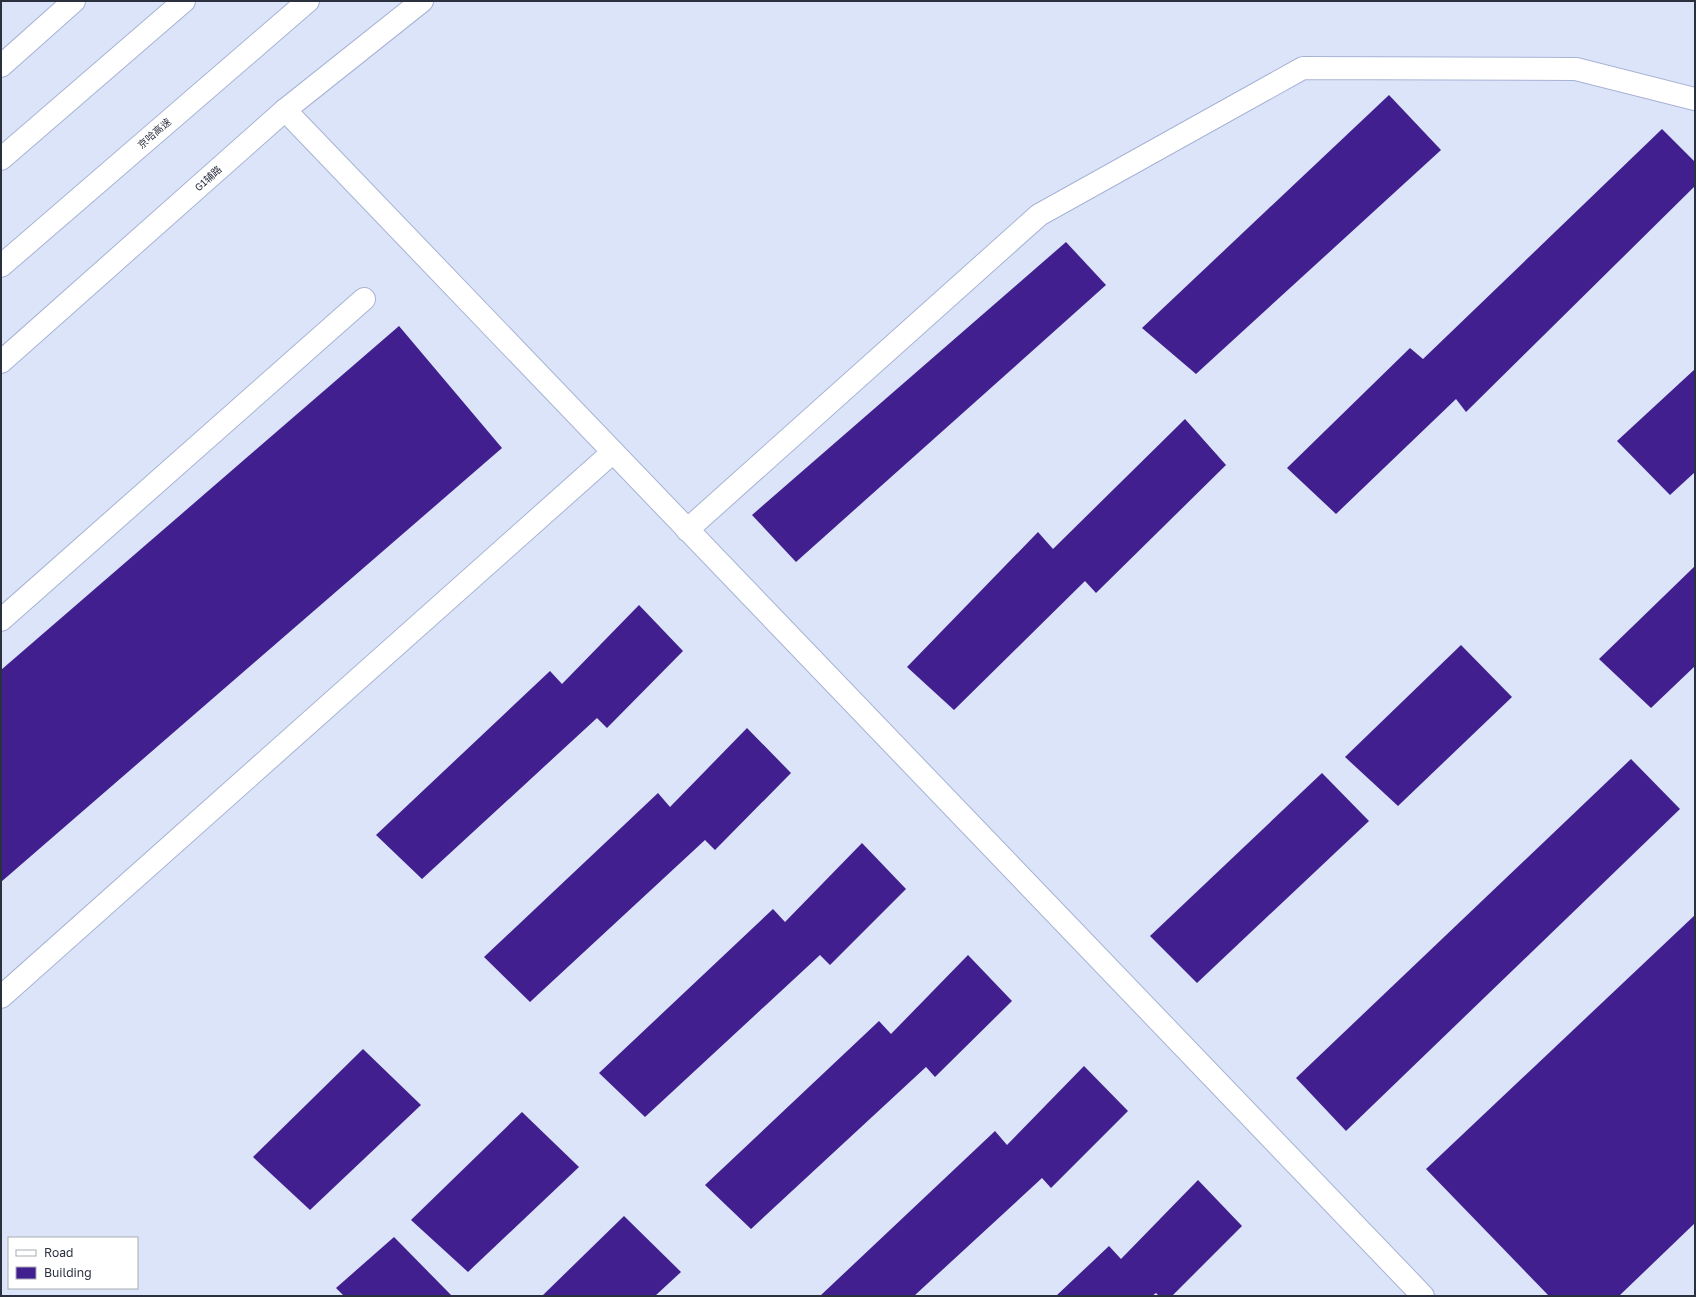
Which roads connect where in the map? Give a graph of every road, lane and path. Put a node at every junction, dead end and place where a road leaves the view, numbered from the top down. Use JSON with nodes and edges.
{"nodes":[{"id":1,"x":74,"y":1,"type":"edge"},
{"id":2,"x":184,"y":1,"type":"edge"},
{"id":3,"x":308,"y":1,"type":"edge"},
{"id":4,"x":422,"y":1,"type":"edge"},
{"id":5,"x":1,"y":66,"type":"edge"},
{"id":6,"x":1695,"y":99,"type":"edge"},
{"id":7,"x":284,"y":110,"type":"junction"},
{"id":8,"x":1,"y":159,"type":"edge"},
{"id":9,"x":1,"y":266,"type":"edge"},
{"id":10,"x":364,"y":299,"type":"dead end"},
{"id":11,"x":1,"y":362,"type":"edge"},
{"id":12,"x":613,"y":452,"type":"junction"},
{"id":13,"x":687,"y":530,"type":"junction"},
{"id":14,"x":1,"y":620,"type":"edge"},
{"id":15,"x":1,"y":997,"type":"edge"},
{"id":16,"x":1423,"y":1296,"type":"edge"}],
"edges":[{"from":1,"to":5,"type":"main road"},
{"from":2,"to":8,"type":"main road"},
{"from":3,"to":9,"type":"main road","name":"京哈高速"},
{"from":4,"to":7,"type":"main road","name":"G1辅路"},
{"from":6,"to":13,"type":"main road"},
{"from":7,"to":11,"type":"main road","name":"G1辅路"},
{"from":7,"to":12,"type":"main road"},
{"from":10,"to":14,"type":"main road"},
{"from":12,"to":13,"type":"main road"},
{"from":12,"to":15,"type":"main road"},
{"from":13,"to":16,"type":"main road"}]}
